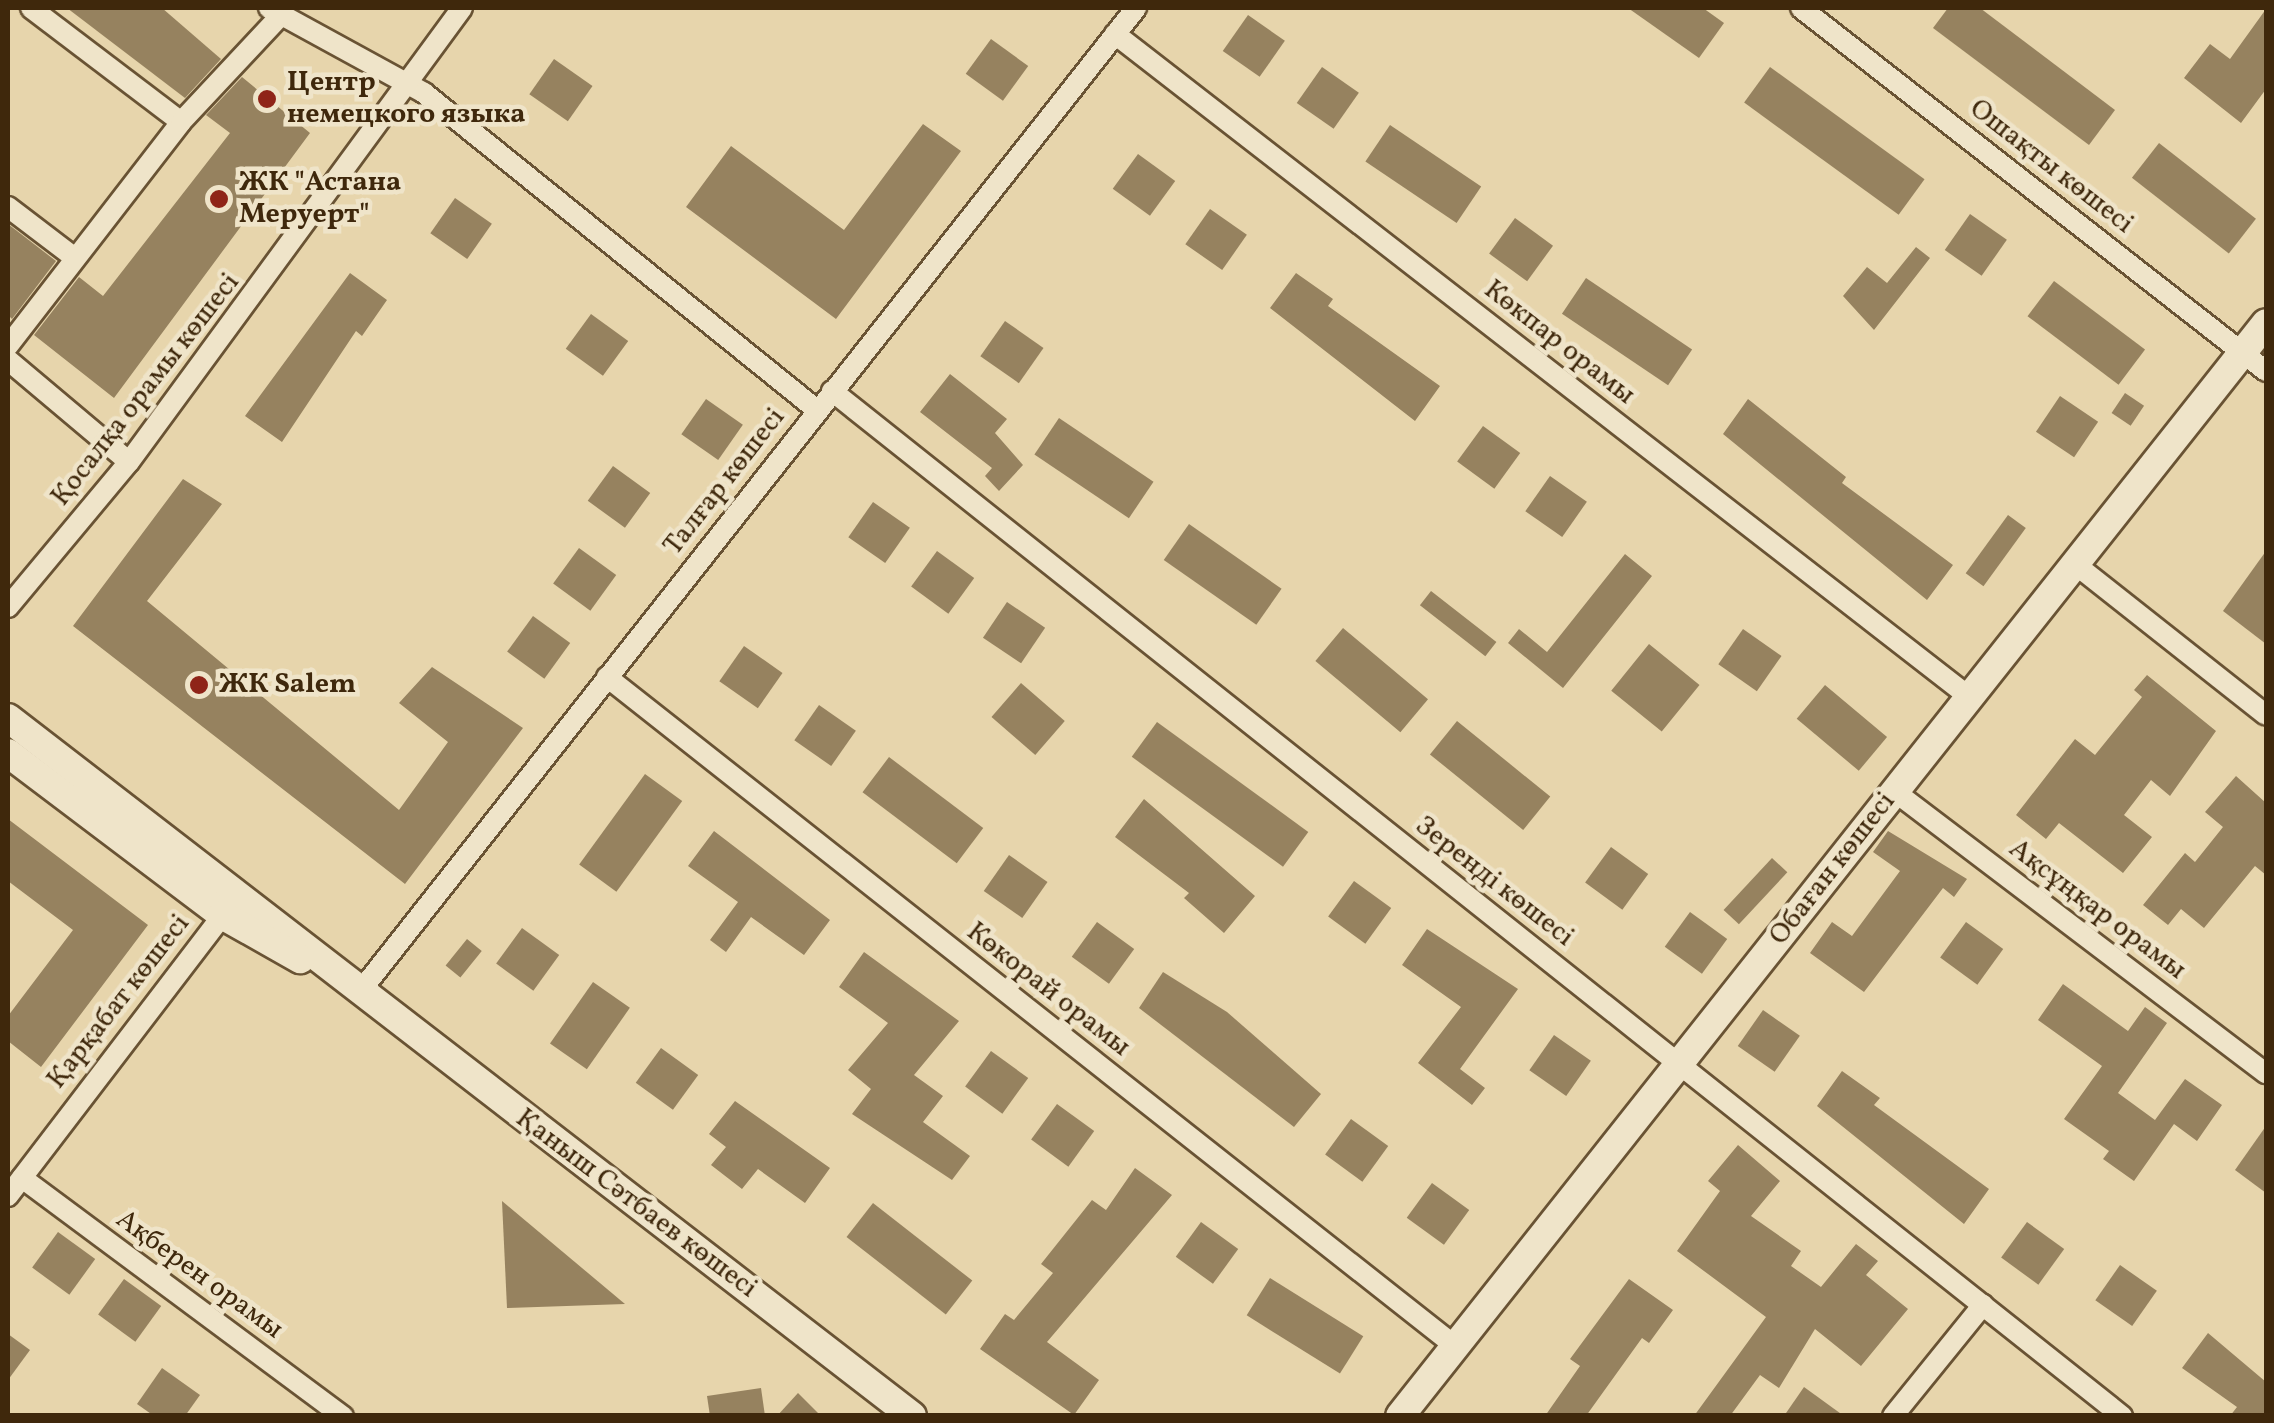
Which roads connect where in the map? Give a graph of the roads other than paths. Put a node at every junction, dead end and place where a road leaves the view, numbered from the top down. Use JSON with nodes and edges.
{"nodes":[{"id":1,"x":31,"y":8,"type":"edge"},
{"id":2,"x":462,"y":8,"type":"edge"},
{"id":3,"x":1136,"y":8,"type":"edge"},
{"id":4,"x":1801,"y":8,"type":"edge"},
{"id":5,"x":275,"y":12,"type":"edge"},
{"id":6,"x":1116,"y":34,"type":"junction"},
{"id":7,"x":411,"y":86,"type":"junction"},
{"id":8,"x":181,"y":122,"type":"junction"},
{"id":9,"x":8,"y":207,"type":"edge"},
{"id":10,"x":76,"y":258,"type":"junction"},
{"id":11,"x":2266,"y":322,"type":"edge"},
{"id":12,"x":8,"y":346,"type":"edge"},
{"id":13,"x":2242,"y":352,"type":"junction"},
{"id":14,"x":8,"y":360,"type":"edge"},
{"id":15,"x":2266,"y":371,"type":"edge"},
{"id":16,"x":832,"y":391,"type":"junction"},
{"id":17,"x":817,"y":410,"type":"junction"},
{"id":18,"x":130,"y":462,"type":"junction"},
{"id":19,"x":2075,"y":564,"type":"junction"},
{"id":20,"x":8,"y":607,"type":"edge"},
{"id":21,"x":607,"y":677,"type":"junction"},
{"id":22,"x":1968,"y":696,"type":"junction"},
{"id":23,"x":2266,"y":715,"type":"edge"},
{"id":24,"x":8,"y":718,"type":"edge"},
{"id":25,"x":8,"y":753,"type":"edge"},
{"id":26,"x":1894,"y":791,"type":"junction"},
{"id":27,"x":240,"y":892,"type":"junction"},
{"id":28,"x":222,"y":915,"type":"junction"},
{"id":29,"x":359,"y":993,"type":"junction"},
{"id":30,"x":1681,"y":1065,"type":"junction"},
{"id":31,"x":2266,"y":1073,"type":"edge"},
{"id":32,"x":22,"y":1178,"type":"junction"},
{"id":33,"x":8,"y":1196,"type":"edge"},
{"id":34,"x":1983,"y":1304,"type":"junction"},
{"id":35,"x":1455,"y":1346,"type":"junction"},
{"id":36,"x":343,"y":1416,"type":"edge"},
{"id":37,"x":912,"y":1416,"type":"edge"},
{"id":38,"x":1400,"y":1416,"type":"edge"},
{"id":39,"x":1893,"y":1416,"type":"edge"},
{"id":40,"x":2122,"y":1416,"type":"edge"}],
"edges":[{"from":1,"to":8,"type":"street"},
{"from":2,"to":7,"type":"street","name":"Қосалқа орамы көшесі"},
{"from":3,"to":6,"type":"street","name":"Талғар көшесі"},
{"from":4,"to":13,"type":"street","name":"Ошақты көшесі"},
{"from":5,"to":7,"type":"street"},
{"from":5,"to":8,"type":"street"},
{"from":6,"to":16,"type":"street","name":"Талғар көшесі"},
{"from":6,"to":22,"type":"street","name":"Көкпар орамы"},
{"from":7,"to":17,"type":"street"},
{"from":7,"to":18,"type":"street","name":"Қосалқа орамы көшесі"},
{"from":8,"to":10,"type":"street"},
{"from":9,"to":10,"type":"street"},
{"from":10,"to":12,"type":"street"},
{"from":11,"to":13,"type":"street","name":"Обаған көшесі"},
{"from":13,"to":15,"type":"street","name":"Ошақты көшесі"},
{"from":13,"to":19,"type":"street","name":"Обаған көшесі"},
{"from":14,"to":18,"type":"street"},
{"from":16,"to":17,"type":"street","name":"Талғар көшесі"},
{"from":16,"to":30,"type":"street","name":"Зеренді көшесі"},
{"from":17,"to":21,"type":"street","name":"Талғар көшесі"},
{"from":18,"to":20,"type":"street","name":"Қосалқа орамы көшесі"},
{"from":19,"to":22,"type":"street","name":"Обаған көшесі"},
{"from":19,"to":23,"type":"street"},
{"from":21,"to":29,"type":"street","name":"Талғар көшесі"},
{"from":21,"to":35,"type":"street","name":"Көкорай орамы"},
{"from":22,"to":26,"type":"street","name":"Обаған көшесі"},
{"from":24,"to":27,"type":"street","name":"Қаныш Сәтбаев көшесі"},
{"from":25,"to":28,"type":"street","name":"Қаныш Сәтбаев көшесі"},
{"from":26,"to":30,"type":"street","name":"Обаған көшесі"},
{"from":26,"to":31,"type":"street","name":"Ақсұңқар орамы"},
{"from":27,"to":28,"type":"street","name":"Қарқабат көшесі"},
{"from":27,"to":29,"type":"street","name":"Қаныш Сәтбаев көшесі"},
{"from":28,"to":29,"type":"street","name":"Қаныш Сәтбаев көшесі"},
{"from":28,"to":32,"type":"street","name":"Қарқабат көшесі"},
{"from":29,"to":37,"type":"street","name":"Қаныш Сәтбаев көшесі"},
{"from":30,"to":34,"type":"street","name":"Зеренді көшесі"},
{"from":30,"to":35,"type":"street","name":"Обаған көшесі"},
{"from":32,"to":33,"type":"street","name":"Қарқабат көшесі"},
{"from":32,"to":36,"type":"street","name":"Ақберен орамы"},
{"from":34,"to":39,"type":"street"},
{"from":34,"to":40,"type":"street","name":"Зеренді көшесі"},
{"from":35,"to":38,"type":"street","name":"Обаған көшесі"}]}
